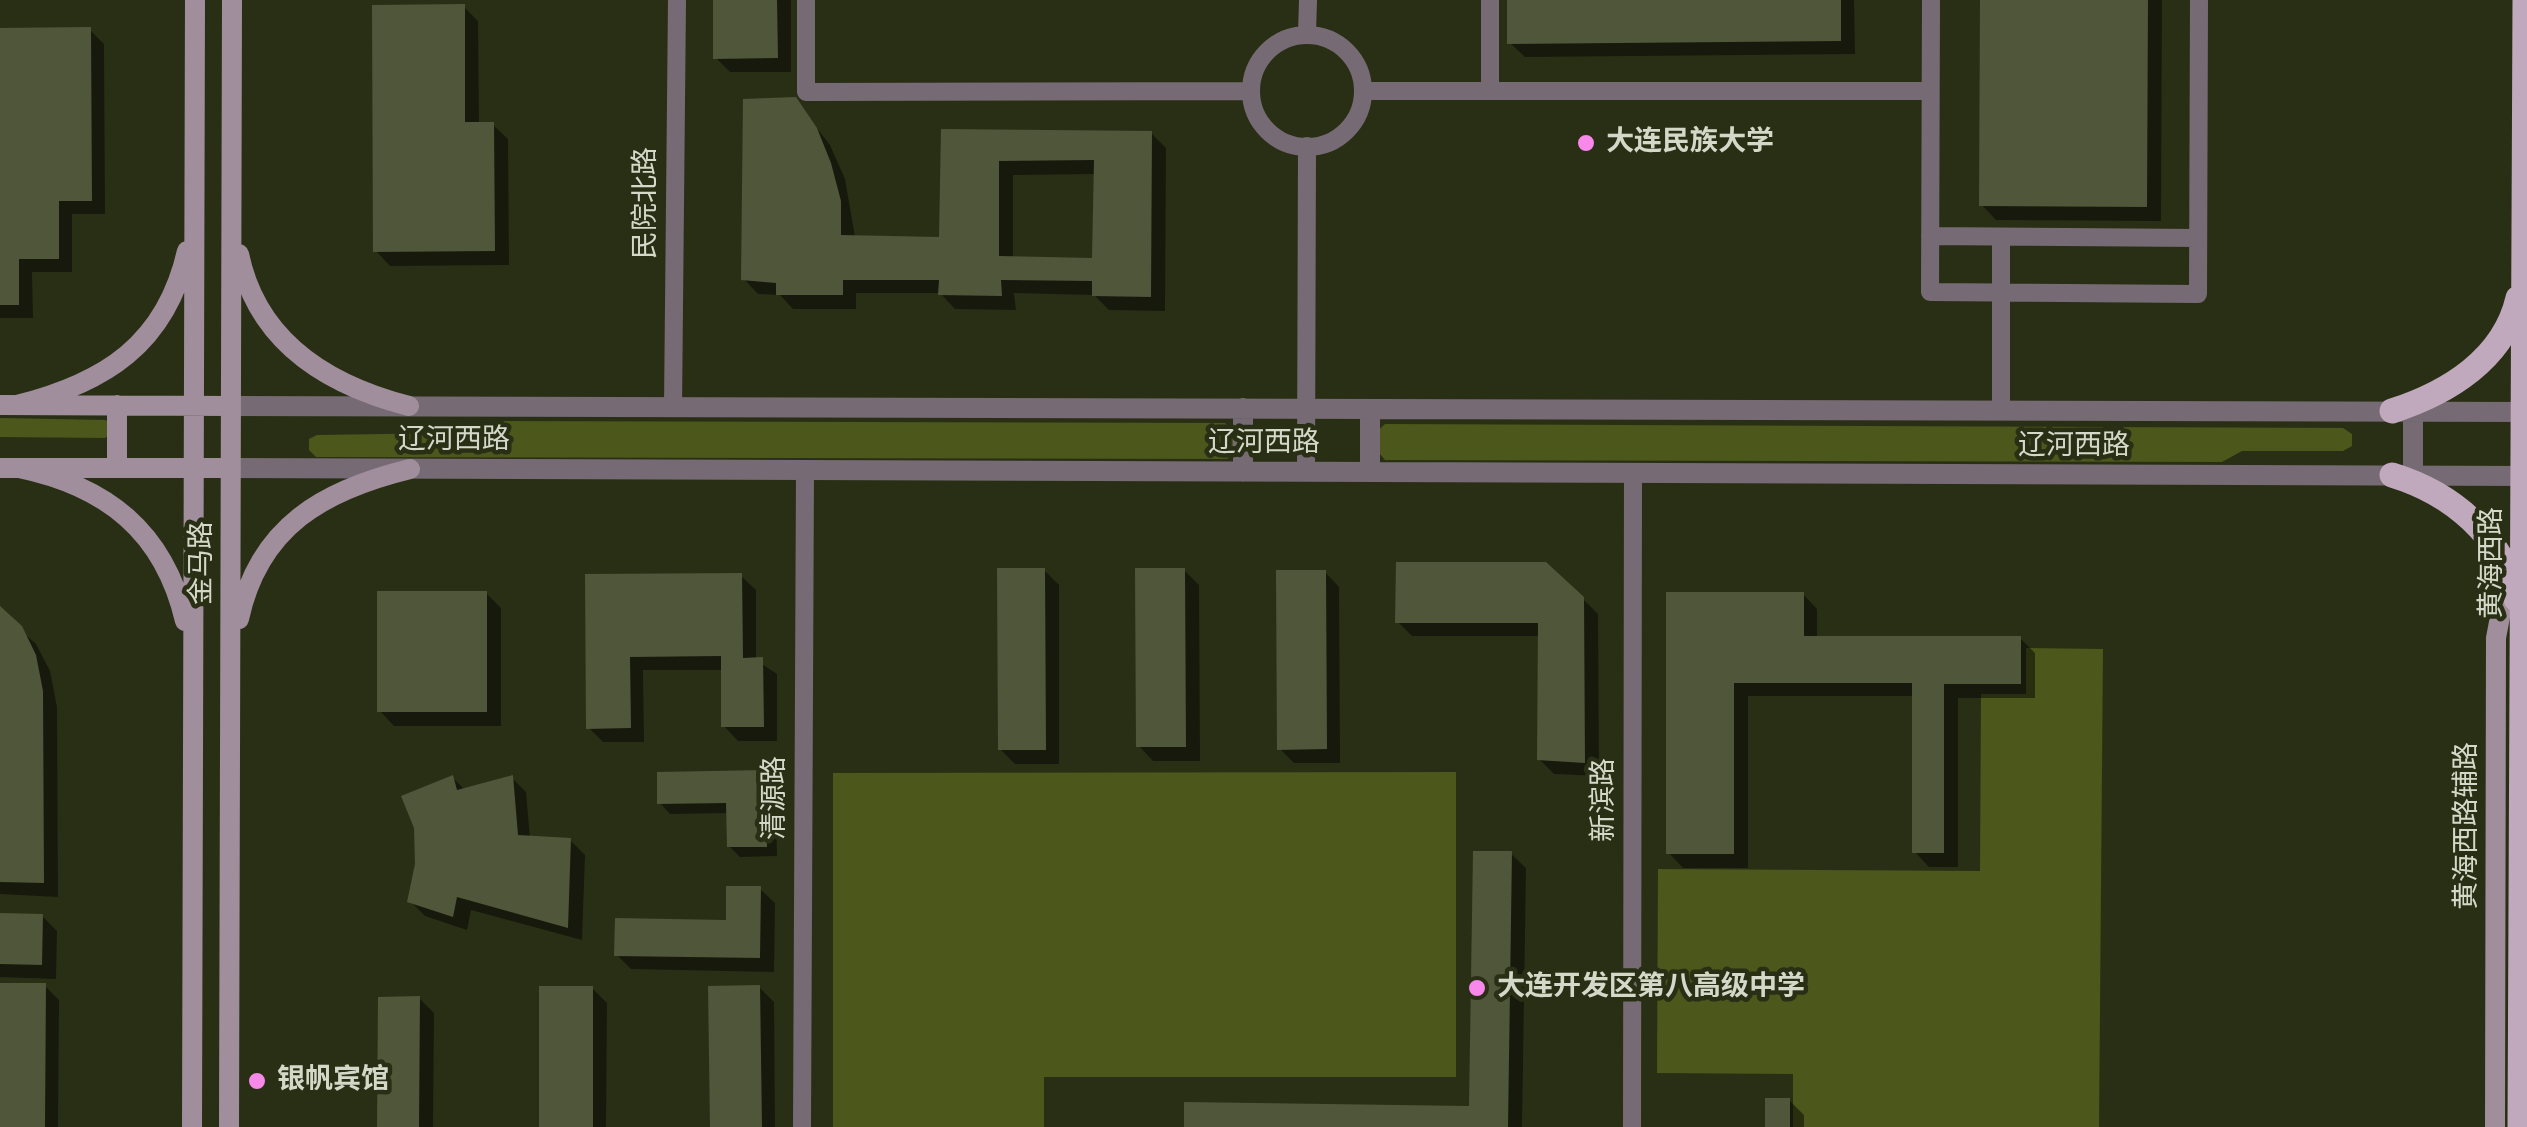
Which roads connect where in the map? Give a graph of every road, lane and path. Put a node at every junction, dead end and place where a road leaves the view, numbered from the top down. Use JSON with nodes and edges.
{"nodes":[{"id":1,"x":195,"y":0,"type":"edge"},
{"id":2,"x":232,"y":0,"type":"edge"},
{"id":3,"x":676,"y":0,"type":"edge"},
{"id":4,"x":806,"y":0,"type":"edge"},
{"id":5,"x":1308,"y":0,"type":"edge"},
{"id":6,"x":1490,"y":0,"type":"edge"},
{"id":7,"x":1930,"y":0,"type":"edge"},
{"id":8,"x":2199,"y":0,"type":"edge"},
{"id":9,"x":2525,"y":0,"type":"edge"},
{"id":10,"x":1308,"y":34,"type":"junction"},
{"id":11,"x":1363,"y":91,"type":"junction"},
{"id":12,"x":1490,"y":91,"type":"junction"},
{"id":13,"x":1930,"y":91,"type":"junction"},
{"id":14,"x":1251,"y":92,"type":"junction"},
{"id":15,"x":1307,"y":146,"type":"junction"},
{"id":16,"x":232,"y":217,"type":"junction"},
{"id":17,"x":195,"y":220,"type":"junction"},
{"id":18,"x":1930,"y":236,"type":"junction"},
{"id":19,"x":2001,"y":237,"type":"junction"},
{"id":20,"x":2198,"y":238,"type":"junction"},
{"id":21,"x":2524,"y":274,"type":"junction"},
{"id":22,"x":2001,"y":292,"type":"junction"},
{"id":23,"x":8,"y":405,"type":"edge"},
{"id":24,"x":118,"y":405,"type":"junction"},
{"id":25,"x":194,"y":406,"type":"junction"},
{"id":26,"x":231,"y":406,"type":"junction"},
{"id":27,"x":409,"y":406,"type":"junction"},
{"id":28,"x":673,"y":407,"type":"junction"},
{"id":29,"x":1242,"y":408,"type":"junction"},
{"id":30,"x":1306,"y":408,"type":"junction"},
{"id":31,"x":1370,"y":408,"type":"junction"},
{"id":32,"x":2000,"y":410,"type":"junction"},
{"id":33,"x":2403,"y":411,"type":"junction"},
{"id":34,"x":2525,"y":412,"type":"edge"},
{"id":35,"x":9,"y":468,"type":"edge"},
{"id":36,"x":118,"y":468,"type":"junction"},
{"id":37,"x":194,"y":468,"type":"junction"},
{"id":38,"x":231,"y":468,"type":"junction"},
{"id":39,"x":410,"y":469,"type":"junction"},
{"id":40,"x":804,"y":470,"type":"junction"},
{"id":41,"x":1242,"y":472,"type":"junction"},
{"id":42,"x":1306,"y":472,"type":"junction"},
{"id":43,"x":1370,"y":472,"type":"junction"},
{"id":44,"x":1633,"y":473,"type":"junction"},
{"id":45,"x":2402,"y":475,"type":"junction"},
{"id":46,"x":2525,"y":476,"type":"edge"},
{"id":47,"x":2523,"y":530,"type":"junction"},
{"id":48,"x":2508,"y":574,"type":"junction"},
{"id":49,"x":2522,"y":631,"type":"junction"},
{"id":50,"x":193,"y":655,"type":"junction"},
{"id":51,"x":230,"y":656,"type":"junction"},
{"id":52,"x":2495,"y":830,"type":"junction"},
{"id":53,"x":2522,"y":830,"type":"junction"},
{"id":54,"x":192,"y":1127,"type":"edge"},
{"id":55,"x":229,"y":1127,"type":"edge"},
{"id":56,"x":802,"y":1127,"type":"edge"},
{"id":57,"x":1632,"y":1127,"type":"edge"},
{"id":58,"x":2494,"y":1127,"type":"edge"},
{"id":59,"x":2520,"y":1127,"type":"edge"}],
"edges":[{"from":1,"to":17,"type":"main road","name":"金马路"},
{"from":2,"to":16,"type":"main road","name":"金马路"},
{"from":3,"to":28,"type":"street","name":"民院北路"},
{"from":4,"to":14,"type":"street"},
{"from":5,"to":10,"type":"street"},
{"from":6,"to":12,"type":"street"},
{"from":7,"to":13,"type":"street"},
{"from":8,"to":20,"type":"street"},
{"from":9,"to":21,"type":"main road","name":"黄海西路"},
{"from":10,"to":11,"type":"street"},
{"from":10,"to":14,"type":"street"},
{"from":11,"to":12,"type":"street"},
{"from":11,"to":15,"type":"street"},
{"from":12,"to":13,"type":"street"},
{"from":13,"to":18,"type":"street"},
{"from":14,"to":15,"type":"street"},
{"from":15,"to":30,"type":"street"},
{"from":16,"to":26,"type":"main road","name":"金马路"},
{"from":16,"to":27,"type":"main road"},
{"from":17,"to":23,"type":"main road"},
{"from":17,"to":25,"type":"main road","name":"金马路"},
{"from":18,"to":19,"type":"street"},
{"from":18,"to":22,"type":"street"},
{"from":19,"to":20,"type":"street"},
{"from":19,"to":22,"type":"street"},
{"from":20,"to":22,"type":"street"},
{"from":21,"to":33,"type":"main road"},
{"from":21,"to":34,"type":"main road","name":"黄海西路"},
{"from":22,"to":32,"type":"street"},
{"from":23,"to":24,"type":"main road","name":"辽河西路"},
{"from":24,"to":25,"type":"main road","name":"辽河西路"},
{"from":24,"to":36,"type":"main road"},
{"from":25,"to":26,"type":"main road","name":"辽河西路"},
{"from":25,"to":37,"type":"main road","name":"金马路"},
{"from":26,"to":27,"type":"street","name":"辽河西路"},
{"from":26,"to":38,"type":"main road","name":"金马路"},
{"from":27,"to":28,"type":"street","name":"辽河西路"},
{"from":28,"to":29,"type":"street","name":"辽河西路"},
{"from":29,"to":30,"type":"street","name":"辽河西路"},
{"from":29,"to":41,"type":"street"},
{"from":30,"to":31,"type":"street","name":"辽河西路"},
{"from":30,"to":42,"type":"street"},
{"from":31,"to":32,"type":"street","name":"辽河西路"},
{"from":31,"to":43,"type":"street"},
{"from":32,"to":33,"type":"street","name":"辽河西路"},
{"from":33,"to":34,"type":"street","name":"辽河西路"},
{"from":33,"to":45,"type":"street"},
{"from":34,"to":46,"type":"main road","name":"黄海西路"},
{"from":35,"to":36,"type":"main road","name":"辽河西路"},
{"from":35,"to":50,"type":"main road"},
{"from":36,"to":37,"type":"main road","name":"辽河西路"},
{"from":37,"to":38,"type":"main road","name":"辽河西路"},
{"from":37,"to":50,"type":"main road","name":"金马路"},
{"from":38,"to":39,"type":"street","name":"辽河西路"},
{"from":38,"to":51,"type":"main road","name":"金马路"},
{"from":39,"to":40,"type":"street","name":"辽河西路"},
{"from":39,"to":51,"type":"main road"},
{"from":40,"to":41,"type":"street","name":"辽河西路"},
{"from":40,"to":56,"type":"street","name":"清源路"},
{"from":41,"to":42,"type":"street","name":"辽河西路"},
{"from":42,"to":43,"type":"street","name":"辽河西路"},
{"from":43,"to":44,"type":"street","name":"辽河西路"},
{"from":44,"to":45,"type":"street","name":"辽河西路"},
{"from":44,"to":57,"type":"street","name":"新滨路"},
{"from":45,"to":46,"type":"street","name":"辽河西路"},
{"from":45,"to":48,"type":"main road"},
{"from":46,"to":47,"type":"main road","name":"黄海西路"},
{"from":47,"to":48,"type":"main road","name":"黄海西路辅路"},
{"from":47,"to":49,"type":"main road","name":"黄海西路"},
{"from":48,"to":49,"type":"main road"},
{"from":48,"to":52,"type":"main road","name":"黄海西路辅路"},
{"from":49,"to":53,"type":"main road","name":"黄海西路"},
{"from":50,"to":54,"type":"main road","name":"金马路"},
{"from":51,"to":55,"type":"main road","name":"金马路"},
{"from":52,"to":53,"type":"main road"},
{"from":52,"to":58,"type":"main road","name":"黄海西路辅路"},
{"from":53,"to":59,"type":"main road","name":"黄海西路"}]}
